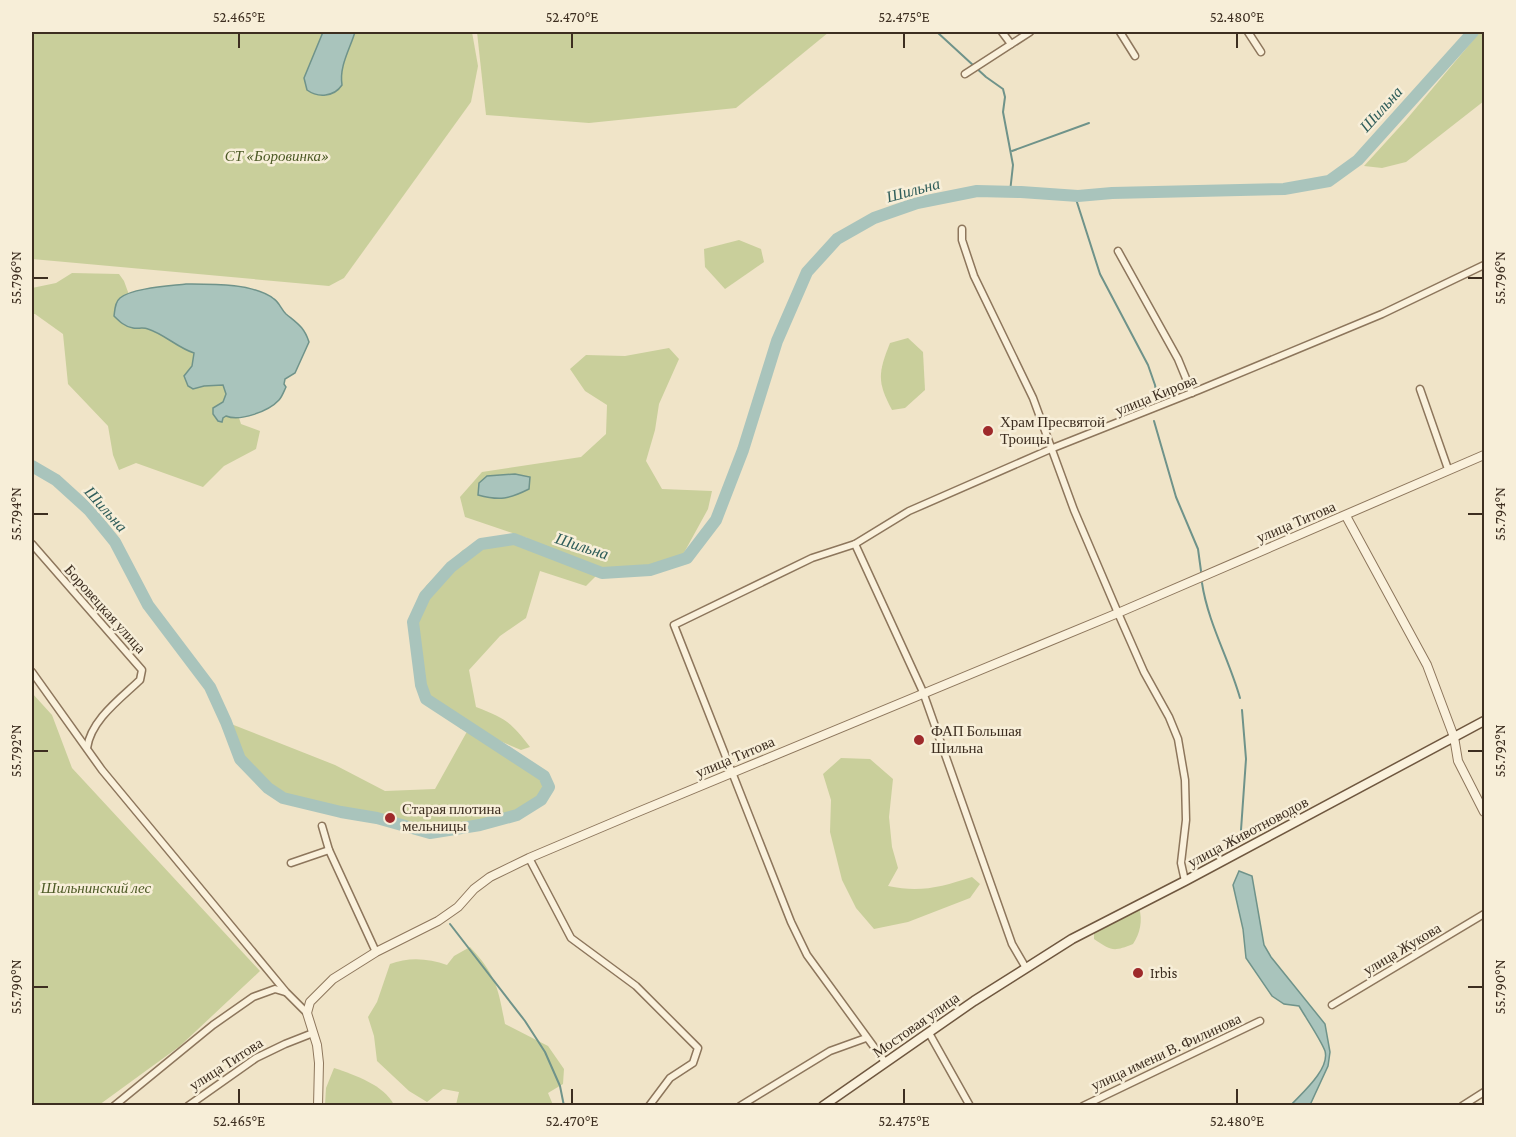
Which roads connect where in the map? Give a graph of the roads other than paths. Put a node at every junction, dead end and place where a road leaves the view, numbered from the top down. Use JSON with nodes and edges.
{"nodes":[{"id":1,"x":1002,"y":32,"type":"edge"},
{"id":2,"x":1030,"y":32,"type":"edge"},
{"id":3,"x":1120,"y":32,"type":"edge"},
{"id":4,"x":1248,"y":32,"type":"edge"},
{"id":5,"x":1011,"y":44,"type":"junction"},
{"id":6,"x":1261,"y":52,"type":"dead end"},
{"id":7,"x":1135,"y":56,"type":"dead end"},
{"id":8,"x":965,"y":74,"type":"dead end"},
{"id":9,"x":962,"y":229,"type":"dead end"},
{"id":10,"x":1118,"y":251,"type":"dead end"},
{"id":11,"x":1485,"y":265,"type":"edge"},
{"id":12,"x":1420,"y":389,"type":"dead end"},
{"id":13,"x":1192,"y":393,"type":"junction"},
{"id":14,"x":1053,"y":448,"type":"junction"},
{"id":15,"x":1485,"y":454,"type":"edge"},
{"id":16,"x":1448,"y":469,"type":"junction"},
{"id":17,"x":1346,"y":516,"type":"junction"},
{"id":18,"x":32,"y":544,"type":"edge"},
{"id":19,"x":855,"y":544,"type":"junction"},
{"id":20,"x":1118,"y":613,"type":"junction"},
{"id":21,"x":32,"y":672,"type":"edge"},
{"id":22,"x":923,"y":692,"type":"junction"},
{"id":23,"x":1485,"y":721,"type":"edge"},
{"id":24,"x":1454,"y":737,"type":"junction"},
{"id":25,"x":87,"y":749,"type":"junction"},
{"id":26,"x":733,"y":773,"type":"junction"},
{"id":27,"x":1485,"y":812,"type":"edge"},
{"id":28,"x":322,"y":826,"type":"dead end"},
{"id":29,"x":329,"y":850,"type":"junction"},
{"id":30,"x":530,"y":858,"type":"junction"},
{"id":31,"x":291,"y":863,"type":"dead end"},
{"id":32,"x":1185,"y":881,"type":"junction"},
{"id":33,"x":1485,"y":914,"type":"edge"},
{"id":34,"x":376,"y":952,"type":"junction"},
{"id":35,"x":1026,"y":968,"type":"junction"},
{"id":36,"x":286,"y":992,"type":"junction"},
{"id":37,"x":1332,"y":1005,"type":"dead end"},
{"id":38,"x":307,"y":1013,"type":"junction"},
{"id":39,"x":1260,"y":1021,"type":"dead end"},
{"id":40,"x":313,"y":1033,"type":"junction"},
{"id":41,"x":929,"y":1033,"type":"junction"},
{"id":42,"x":866,"y":1038,"type":"junction"},
{"id":43,"x":885,"y":1062,"type":"junction"},
{"id":44,"x":1485,"y":1092,"type":"edge"},
{"id":45,"x":968,"y":1104,"type":"edge"},
{"id":46,"x":114,"y":1106,"type":"edge"},
{"id":47,"x":188,"y":1106,"type":"edge"},
{"id":48,"x":318,"y":1106,"type":"edge"},
{"id":49,"x":649,"y":1106,"type":"edge"},
{"id":50,"x":741,"y":1106,"type":"edge"},
{"id":51,"x":823,"y":1106,"type":"edge"},
{"id":52,"x":1083,"y":1106,"type":"edge"},
{"id":53,"x":1462,"y":1106,"type":"edge"}],
"edges":[{"from":1,"to":5,"type":"street"},
{"from":2,"to":5,"type":"street"},
{"from":3,"to":7,"type":"street"},
{"from":4,"to":6,"type":"street"},
{"from":5,"to":8,"type":"street"},
{"from":9,"to":14,"type":"street"},
{"from":10,"to":13,"type":"street"},
{"from":11,"to":13,"type":"street","name":"улица Кирова"},
{"from":12,"to":16,"type":"street"},
{"from":13,"to":14,"type":"street","name":"улица Кирова"},
{"from":14,"to":19,"type":"street","name":"улица Кирова"},
{"from":14,"to":20,"type":"street"},
{"from":15,"to":16,"type":"street","name":"улица Титова"},
{"from":16,"to":17,"type":"street","name":"улица Титова"},
{"from":17,"to":20,"type":"street","name":"улица Титова"},
{"from":17,"to":24,"type":"street"},
{"from":18,"to":25,"type":"street","name":"Боровецкая улица"},
{"from":19,"to":22,"type":"street"},
{"from":19,"to":26,"type":"street","name":"улица Кирова"},
{"from":20,"to":22,"type":"street","name":"улица Титова"},
{"from":20,"to":32,"type":"street"},
{"from":21,"to":25,"type":"street"},
{"from":22,"to":26,"type":"street","name":"улица Титова"},
{"from":22,"to":35,"type":"street"},
{"from":23,"to":24,"type":"main road","name":"улица Животноводов"},
{"from":24,"to":27,"type":"street"},
{"from":24,"to":32,"type":"main road","name":"улица Животноводов"},
{"from":25,"to":36,"type":"street"},
{"from":26,"to":30,"type":"street","name":"улица Титова"},
{"from":26,"to":42,"type":"street"},
{"from":28,"to":29,"type":"street"},
{"from":29,"to":31,"type":"street"},
{"from":29,"to":34,"type":"street"},
{"from":30,"to":34,"type":"street","name":"улица Титова"},
{"from":30,"to":49,"type":"street"},
{"from":32,"to":35,"type":"main road","name":"улица Животноводов"},
{"from":33,"to":37,"type":"street","name":"улица Жукова"},
{"from":34,"to":38,"type":"street","name":"улица Титова"},
{"from":35,"to":41,"type":"main road","name":"Мостовая улица"},
{"from":36,"to":38,"type":"street"},
{"from":36,"to":46,"type":"street"},
{"from":38,"to":40,"type":"street"},
{"from":39,"to":52,"type":"street","name":"улица имени В. Филинова"},
{"from":40,"to":47,"type":"street","name":"улица Титова"},
{"from":40,"to":48,"type":"street"},
{"from":41,"to":43,"type":"main road","name":"Мостовая улица"},
{"from":41,"to":45,"type":"street"},
{"from":42,"to":43,"type":"street"},
{"from":42,"to":50,"type":"street","name":"Мостовая улица"},
{"from":43,"to":51,"type":"main road","name":"Мостовая улица"},
{"from":44,"to":53,"type":"street"}]}
